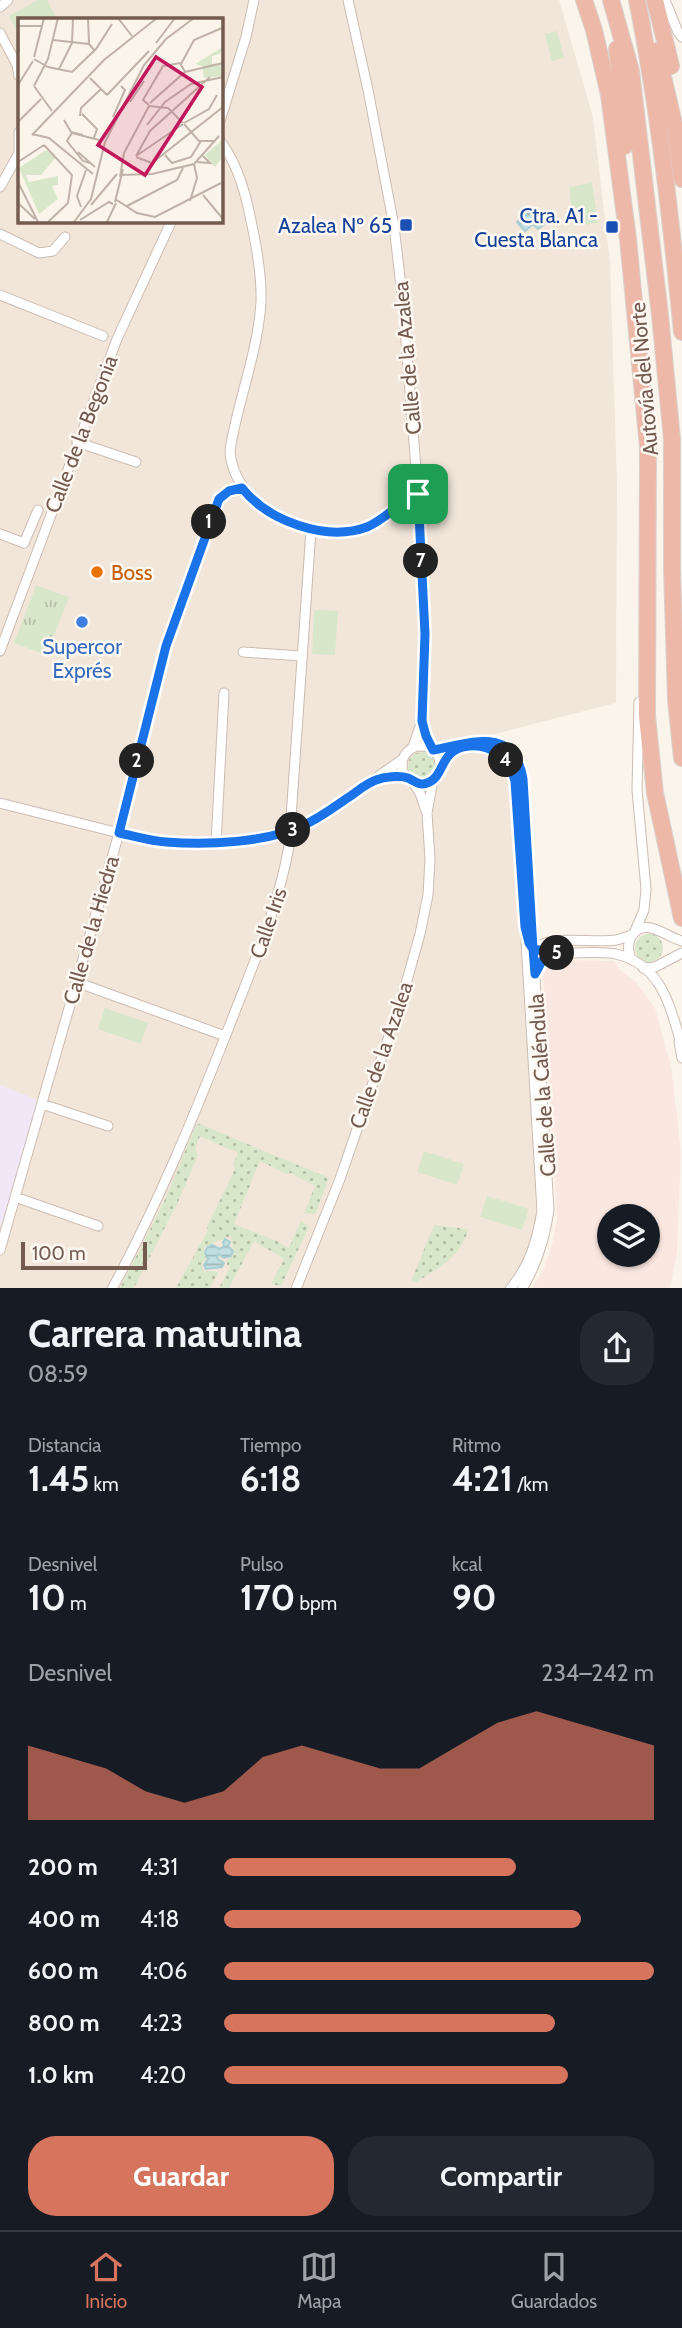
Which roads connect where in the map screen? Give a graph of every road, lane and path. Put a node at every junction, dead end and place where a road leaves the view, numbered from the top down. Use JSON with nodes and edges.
{"nodes":[{"id":1,"x":8,"y":0,"type":"edge"},
{"id":2,"x":254,"y":0,"type":"edge"},
{"id":3,"x":584,"y":0,"type":"edge"},
{"id":4,"x":637,"y":0,"type":"edge"},
{"id":5,"x":655,"y":0,"type":"edge"},
{"id":6,"x":665,"y":0,"type":"edge"},
{"id":7,"x":348,"y":1,"type":"edge"},
{"id":8,"x":611,"y":1,"type":"edge"},
{"id":9,"x":0,"y":7,"type":"edge"},
{"id":10,"x":0,"y":33,"type":"edge"},
{"id":11,"x":682,"y":37,"type":"edge"},
{"id":12,"x":18,"y":70,"type":"edge"},
{"id":13,"x":222,"y":108,"type":"edge"},
{"id":14,"x":682,"y":127,"type":"edge"},
{"id":15,"x":222,"y":144,"type":"edge"},
{"id":16,"x":18,"y":155,"type":"edge"},
{"id":17,"x":682,"y":179,"type":"edge"},
{"id":18,"x":0,"y":187,"type":"edge"},
{"id":19,"x":171,"y":222,"type":"edge"},
{"id":20,"x":0,"y":234,"type":"edge"},
{"id":21,"x":65,"y":237,"type":"dead end"},
{"id":22,"x":628,"y":239,"type":"junction"},
{"id":23,"x":0,"y":295,"type":"edge"},
{"id":24,"x":682,"y":332,"type":"edge"},
{"id":25,"x":103,"y":336,"type":"dead end"},
{"id":26,"x":77,"y":442,"type":"junction"},
{"id":27,"x":136,"y":462,"type":"dead end"},
{"id":28,"x":242,"y":488,"type":"junction"},
{"id":29,"x":418,"y":494,"type":"junction"},
{"id":30,"x":38,"y":510,"type":"dead end"},
{"id":31,"x":391,"y":510,"type":"junction"},
{"id":32,"x":419,"y":520,"type":"junction"},
{"id":33,"x":310,"y":530,"type":"junction"},
{"id":34,"x":0,"y":534,"type":"edge"},
{"id":35,"x":0,"y":651,"type":"edge"},
{"id":36,"x":243,"y":652,"type":"dead end"},
{"id":37,"x":302,"y":656,"type":"junction"},
{"id":38,"x":646,"y":656,"type":"junction"},
{"id":39,"x":224,"y":693,"type":"dead end"},
{"id":40,"x":422,"y":721,"type":"junction"},
{"id":41,"x":413,"y":747,"type":"junction"},
{"id":42,"x":432,"y":749,"type":"junction"},
{"id":43,"x":682,"y":758,"type":"edge"},
{"id":44,"x":403,"y":759,"type":"junction"},
{"id":45,"x":441,"y":765,"type":"junction"},
{"id":46,"x":410,"y":780,"type":"junction"},
{"id":47,"x":433,"y":780,"type":"junction"},
{"id":48,"x":368,"y":783,"type":"junction"},
{"id":49,"x":0,"y":803,"type":"edge"},
{"id":50,"x":427,"y":813,"type":"junction"},
{"id":51,"x":289,"y":831,"type":"junction"},
{"id":52,"x":119,"y":833,"type":"junction"},
{"id":53,"x":216,"y":843,"type":"junction"},
{"id":54,"x":682,"y":918,"type":"edge"},
{"id":55,"x":529,"y":928,"type":"junction"},
{"id":56,"x":634,"y":934,"type":"junction"},
{"id":57,"x":665,"y":935,"type":"junction"},
{"id":58,"x":682,"y":941,"type":"edge"},
{"id":59,"x":558,"y":942,"type":"junction"},
{"id":60,"x":533,"y":949,"type":"junction"},
{"id":61,"x":557,"y":953,"type":"junction"},
{"id":62,"x":682,"y":953,"type":"edge"},
{"id":63,"x":631,"y":959,"type":"junction"},
{"id":64,"x":665,"y":960,"type":"junction"},
{"id":65,"x":643,"y":968,"type":"junction"},
{"id":66,"x":531,"y":974,"type":"junction"},
{"id":67,"x":76,"y":982,"type":"junction"},
{"id":68,"x":678,"y":1034,"type":"junction"},
{"id":69,"x":225,"y":1036,"type":"junction"},
{"id":70,"x":682,"y":1046,"type":"edge"},
{"id":71,"x":682,"y":1058,"type":"edge"},
{"id":72,"x":42,"y":1104,"type":"junction"},
{"id":73,"x":108,"y":1126,"type":"dead end"},
{"id":74,"x":15,"y":1197,"type":"junction"},
{"id":75,"x":98,"y":1226,"type":"dead end"},
{"id":76,"x":0,"y":1250,"type":"edge"},
{"id":77,"x":298,"y":1287,"type":"edge"},
{"id":78,"x":113,"y":1288,"type":"edge"},
{"id":79,"x":511,"y":1288,"type":"edge"},
{"id":80,"x":522,"y":1288,"type":"edge"}],
"edges":[{"from":1,"to":9,"type":"street"},
{"from":2,"to":13,"type":"street"},
{"from":3,"to":22,"type":"highway"},
{"from":4,"to":17,"type":"highway"},
{"from":4,"to":24,"type":"highway","name":"Autovía del Norte"},
{"from":5,"to":14,"type":"highway"},
{"from":6,"to":11,"type":"street"},
{"from":7,"to":29,"type":"street","name":"Calle de la Azalea"},
{"from":8,"to":22,"type":"highway"},
{"from":8,"to":43,"type":"highway","name":"Autovía del Norte"},
{"from":10,"to":12,"type":"street"},
{"from":15,"to":28,"type":"street"},
{"from":16,"to":18,"type":"street"},
{"from":19,"to":26,"type":"street","name":"Calle de la Begonia"},
{"from":20,"to":21,"type":"street"},
{"from":22,"to":38,"type":"highway"},
{"from":23,"to":25,"type":"street"},
{"from":26,"to":27,"type":"street"},
{"from":26,"to":35,"type":"street","name":"Calle de la Begonia"},
{"from":28,"to":33,"type":"street"},
{"from":28,"to":52,"type":"street","name":"Calle de la Hiedra"},
{"from":29,"to":31,"type":"street"},
{"from":29,"to":32,"type":"street","name":"Calle de la Azalea"},
{"from":30,"to":34,"type":"street"},
{"from":31,"to":32,"type":"street"},
{"from":31,"to":33,"type":"street"},
{"from":32,"to":40,"type":"street","name":"Calle de la Azalea"},
{"from":33,"to":37,"type":"street","name":"Calle Iris"},
{"from":36,"to":37,"type":"street"},
{"from":37,"to":51,"type":"street","name":"Calle Iris"},
{"from":38,"to":54,"type":"highway"},
{"from":38,"to":56,"type":"street"},
{"from":39,"to":53,"type":"street"},
{"from":40,"to":41,"type":"street","name":"Calle de la Azalea"},
{"from":40,"to":42,"type":"street","name":"Calle de la Azalea"},
{"from":41,"to":42,"type":"street"},
{"from":41,"to":44,"type":"street"},
{"from":42,"to":45,"type":"street"},
{"from":42,"to":55,"type":"street","name":"Calle de la Caléndula"},
{"from":44,"to":46,"type":"street"},
{"from":44,"to":48,"type":"street"},
{"from":45,"to":47,"type":"street"},
{"from":45,"to":55,"type":"street","name":"Calle de la Caléndula"},
{"from":46,"to":47,"type":"street"},
{"from":46,"to":48,"type":"street"},
{"from":46,"to":50,"type":"street","name":"Calle de la Azalea"},
{"from":47,"to":50,"type":"street","name":"Calle de la Azalea"},
{"from":48,"to":51,"type":"street"},
{"from":49,"to":52,"type":"street"},
{"from":50,"to":77,"type":"street","name":"Calle de la Azalea"},
{"from":51,"to":53,"type":"street"},
{"from":51,"to":69,"type":"street","name":"Calle Iris"},
{"from":52,"to":53,"type":"street"},
{"from":52,"to":67,"type":"street","name":"Calle de la Hiedra"},
{"from":55,"to":59,"type":"street"},
{"from":55,"to":60,"type":"street","name":"Calle de la Caléndula"},
{"from":55,"to":66,"type":"street","name":"Calle de la Caléndula"},
{"from":56,"to":57,"type":"street"},
{"from":56,"to":59,"type":"street"},
{"from":56,"to":63,"type":"street"},
{"from":57,"to":58,"type":"street"},
{"from":57,"to":64,"type":"street"},
{"from":59,"to":60,"type":"street"},
{"from":60,"to":61,"type":"street"},
{"from":60,"to":66,"type":"street","name":"Calle de la Caléndula"},
{"from":61,"to":63,"type":"street"},
{"from":61,"to":66,"type":"street"},
{"from":62,"to":64,"type":"street"},
{"from":63,"to":65,"type":"street"},
{"from":64,"to":65,"type":"street"},
{"from":65,"to":68,"type":"street"},
{"from":66,"to":79,"type":"street","name":"Calle de la Caléndula"},
{"from":66,"to":80,"type":"street","name":"Calle de la Caléndula"},
{"from":67,"to":69,"type":"street"},
{"from":67,"to":72,"type":"street","name":"Calle de la Hiedra"},
{"from":68,"to":70,"type":"street"},
{"from":68,"to":71,"type":"street"},
{"from":69,"to":78,"type":"street","name":"Calle Iris"},
{"from":72,"to":73,"type":"street"},
{"from":72,"to":74,"type":"street","name":"Calle de la Hiedra"},
{"from":74,"to":75,"type":"street"},
{"from":74,"to":76,"type":"street","name":"Calle de la Hiedra"}]}
